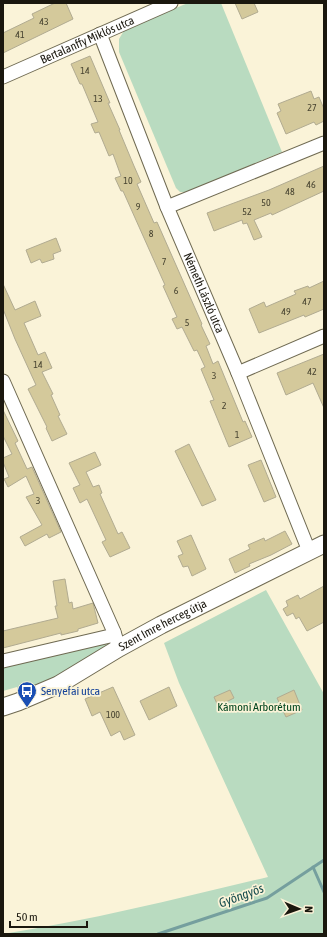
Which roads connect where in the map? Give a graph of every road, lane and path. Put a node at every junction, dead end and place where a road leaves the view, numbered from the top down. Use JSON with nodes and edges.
{"nodes":[{"id":1,"x":172,"y":3,"type":"edge"},
{"id":2,"x":100,"y":34,"type":"junction"},
{"id":3,"x":3,"y":77,"type":"edge"},
{"id":4,"x":324,"y":143,"type":"edge"},
{"id":5,"x":167,"y":207,"type":"junction"},
{"id":6,"x":324,"y":336,"type":"edge"},
{"id":7,"x":238,"y":373,"type":"junction"},
{"id":8,"x":3,"y":381,"type":"edge"},
{"id":9,"x":316,"y":548,"type":"edge"},
{"id":10,"x":117,"y":640,"type":"junction"},
{"id":11,"x":3,"y":660,"type":"edge"},
{"id":12,"x":3,"y":707,"type":"edge"}],
"edges":[{"from":1,"to":2,"type":"street","name":"Bertalanffy Miklós utca"},
{"from":2,"to":3,"type":"street","name":"Bertalanffy Miklós utca"},
{"from":2,"to":5,"type":"street","name":"Németh László utca"},
{"from":4,"to":5,"type":"street"},
{"from":5,"to":7,"type":"street","name":"Németh László utca"},
{"from":6,"to":7,"type":"street"},
{"from":7,"to":9,"type":"street","name":"Németh László utca"},
{"from":8,"to":10,"type":"street"},
{"from":9,"to":10,"type":"main road","name":"Szent Imre herceg útja"},
{"from":10,"to":11,"type":"street","name":"Szent Imre herceg útja"},
{"from":10,"to":12,"type":"main road","name":"Szent Imre herceg útja"}]}
